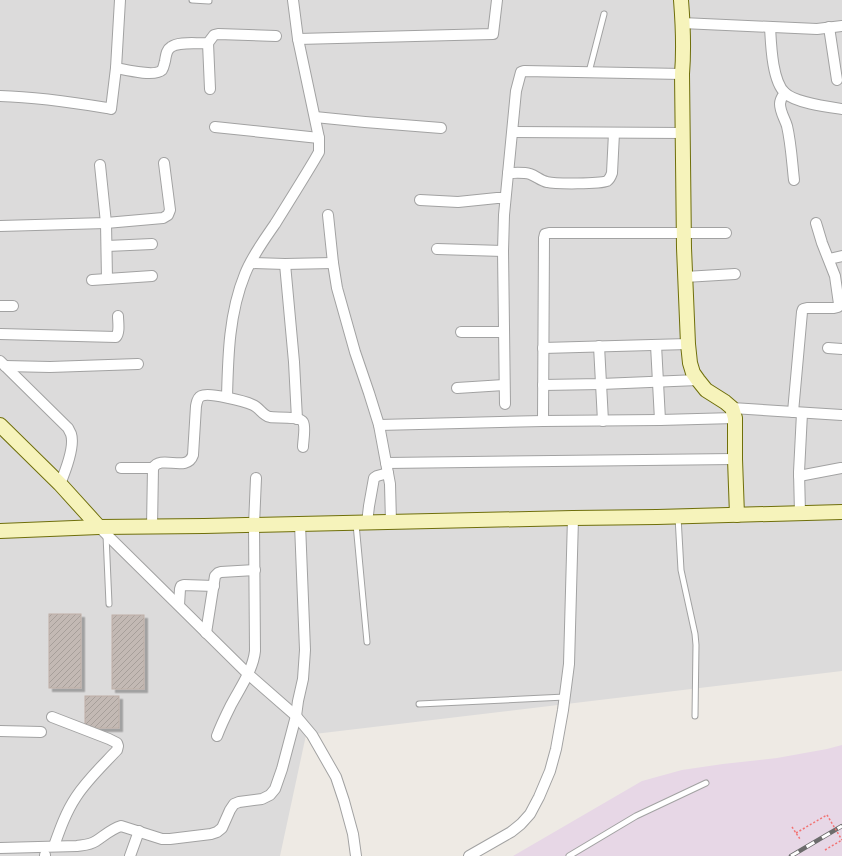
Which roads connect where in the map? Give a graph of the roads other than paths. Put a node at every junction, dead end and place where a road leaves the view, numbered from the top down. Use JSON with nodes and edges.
{"nodes":[{"id":1,"x":120,"y":0,"type":"edge"},
{"id":2,"x":192,"y":0,"type":"edge"},
{"id":3,"x":293,"y":0,"type":"edge"},
{"id":4,"x":497,"y":0,"type":"edge"},
{"id":5,"x":681,"y":0,"type":"edge"},
{"id":6,"x":209,"y":1,"type":"edge"},
{"id":7,"x":604,"y":14,"type":"dead end"},
{"id":8,"x":682,"y":23,"type":"junction"},
{"id":9,"x":842,"y":26,"type":"edge"},
{"id":10,"x":770,"y":27,"type":"junction"},
{"id":11,"x":829,"y":27,"type":"junction"},
{"id":12,"x":276,"y":36,"type":"dead end"},
{"id":13,"x":298,"y":39,"type":"junction"},
{"id":14,"x":208,"y":43,"type":"junction"},
{"id":15,"x":116,"y":68,"type":"junction"},
{"id":16,"x":589,"y":72,"type":"junction"},
{"id":17,"x":682,"y":74,"type":"junction"},
{"id":18,"x":837,"y":80,"type":"dead end"},
{"id":19,"x":210,"y":89,"type":"dead end"},
{"id":20,"x":785,"y":93,"type":"junction"},
{"id":21,"x":0,"y":96,"type":"edge"},
{"id":22,"x":842,"y":109,"type":"edge"},
{"id":23,"x":315,"y":117,"type":"junction"},
{"id":24,"x":215,"y":127,"type":"dead end"},
{"id":25,"x":441,"y":128,"type":"dead end"},
{"id":26,"x":513,"y":132,"type":"junction"},
{"id":27,"x":614,"y":133,"type":"junction"},
{"id":28,"x":683,"y":133,"type":"junction"},
{"id":29,"x":319,"y":138,"type":"junction"},
{"id":30,"x":164,"y":162,"type":"dead end"},
{"id":31,"x":100,"y":165,"type":"dead end"},
{"id":32,"x":508,"y":172,"type":"junction"},
{"id":33,"x":794,"y":180,"type":"dead end"},
{"id":34,"x":505,"y":198,"type":"junction"},
{"id":35,"x":420,"y":200,"type":"dead end"},
{"id":36,"x":328,"y":215,"type":"dead end"},
{"id":37,"x":816,"y":223,"type":"dead end"},
{"id":38,"x":106,"y":224,"type":"junction"},
{"id":39,"x":0,"y":226,"type":"edge"},
{"id":40,"x":684,"y":234,"type":"junction"},
{"id":41,"x":726,"y":234,"type":"dead end"},
{"id":42,"x":152,"y":244,"type":"dead end"},
{"id":43,"x":107,"y":246,"type":"junction"},
{"id":44,"x":437,"y":249,"type":"dead end"},
{"id":45,"x":503,"y":250,"type":"junction"},
{"id":46,"x":842,"y":256,"type":"edge"},
{"id":47,"x":829,"y":259,"type":"junction"},
{"id":48,"x":251,"y":263,"type":"junction"},
{"id":49,"x":333,"y":263,"type":"junction"},
{"id":50,"x":285,"y":264,"type":"junction"},
{"id":51,"x":735,"y":274,"type":"dead end"},
{"id":52,"x":152,"y":276,"type":"dead end"},
{"id":53,"x":685,"y":277,"type":"junction"},
{"id":54,"x":107,"y":279,"type":"junction"},
{"id":55,"x":92,"y":280,"type":"dead end"},
{"id":56,"x":0,"y":306,"type":"edge"},
{"id":57,"x":13,"y":306,"type":"dead end"},
{"id":58,"x":118,"y":316,"type":"dead end"},
{"id":59,"x":461,"y":332,"type":"dead end"},
{"id":60,"x":504,"y":332,"type":"junction"},
{"id":61,"x":0,"y":334,"type":"edge"},
{"id":62,"x":688,"y":344,"type":"junction"},
{"id":63,"x":656,"y":345,"type":"junction"},
{"id":64,"x":599,"y":346,"type":"junction"},
{"id":65,"x":543,"y":348,"type":"junction"},
{"id":66,"x":828,"y":348,"type":"dead end"},
{"id":67,"x":842,"y":349,"type":"edge"},
{"id":68,"x":3,"y":364,"type":"edge"},
{"id":69,"x":138,"y":364,"type":"dead end"},
{"id":70,"x":698,"y":380,"type":"junction"},
{"id":71,"x":658,"y":382,"type":"junction"},
{"id":72,"x":601,"y":384,"type":"junction"},
{"id":73,"x":504,"y":385,"type":"junction"},
{"id":74,"x":543,"y":385,"type":"junction"},
{"id":75,"x":457,"y":388,"type":"dead end"},
{"id":76,"x":227,"y":397,"type":"junction"},
{"id":77,"x":504,"y":404,"type":"dead end"},
{"id":78,"x":797,"y":412,"type":"junction"},
{"id":79,"x":733,"y":413,"type":"junction"},
{"id":80,"x":842,"y":415,"type":"edge"},
{"id":81,"x":297,"y":419,"type":"junction"},
{"id":82,"x":660,"y":420,"type":"junction"},
{"id":83,"x":543,"y":421,"type":"junction"},
{"id":84,"x":603,"y":421,"type":"junction"},
{"id":85,"x":0,"y":425,"type":"edge"},
{"id":86,"x":379,"y":425,"type":"junction"},
{"id":87,"x":303,"y":447,"type":"dead end"},
{"id":88,"x":735,"y":459,"type":"junction"},
{"id":89,"x":386,"y":463,"type":"junction"},
{"id":90,"x":121,"y":468,"type":"dead end"},
{"id":91,"x":153,"y":468,"type":"junction"},
{"id":92,"x":840,"y":468,"type":"dead end"},
{"id":93,"x":388,"y":473,"type":"junction"},
{"id":94,"x":799,"y":476,"type":"junction"},
{"id":95,"x":256,"y":478,"type":"dead end"},
{"id":96,"x":60,"y":484,"type":"junction"},
{"id":97,"x":842,"y":512,"type":"edge"},
{"id":98,"x":800,"y":513,"type":"junction"},
{"id":99,"x":737,"y":515,"type":"junction"},
{"id":100,"x":678,"y":516,"type":"junction"},
{"id":101,"x":573,"y":518,"type":"junction"},
{"id":102,"x":392,"y":522,"type":"junction"},
{"id":103,"x":362,"y":523,"type":"junction"},
{"id":104,"x":300,"y":524,"type":"junction"},
{"id":105,"x":254,"y":525,"type":"junction"},
{"id":106,"x":152,"y":527,"type":"junction"},
{"id":107,"x":103,"y":530,"type":"junction"},
{"id":108,"x":0,"y":531,"type":"edge"},
{"id":109,"x":254,"y":570,"type":"junction"},
{"id":110,"x":214,"y":586,"type":"junction"},
{"id":111,"x":109,"y":604,"type":"dead end"},
{"id":112,"x":178,"y":605,"type":"junction"},
{"id":113,"x":206,"y":633,"type":"junction"},
{"id":114,"x":367,"y":642,"type":"dead end"},
{"id":115,"x":248,"y":674,"type":"junction"},
{"id":116,"x":565,"y":697,"type":"junction"},
{"id":117,"x":419,"y":704,"type":"dead end"},
{"id":118,"x":296,"y":716,"type":"junction"},
{"id":119,"x":694,"y":716,"type":"dead end"},
{"id":120,"x":52,"y":717,"type":"dead end"},
{"id":121,"x":0,"y":731,"type":"edge"},
{"id":122,"x":40,"y":732,"type":"dead end"},
{"id":123,"x":216,"y":736,"type":"dead end"},
{"id":124,"x":706,"y":783,"type":"dead end"},
{"id":125,"x":139,"y":831,"type":"junction"},
{"id":126,"x":0,"y":848,"type":"edge"},
{"id":127,"x":57,"y":849,"type":"edge"},
{"id":128,"x":130,"y":856,"type":"edge"},
{"id":129,"x":356,"y":856,"type":"edge"},
{"id":130,"x":469,"y":856,"type":"edge"},
{"id":131,"x":569,"y":856,"type":"edge"}],
"edges":[{"from":1,"to":15,"type":"street"},
{"from":2,"to":6,"type":"lane"},
{"from":3,"to":13,"type":"street"},
{"from":4,"to":13,"type":"street"},
{"from":5,"to":8,"type":"street"},
{"from":7,"to":16,"type":"lane"},
{"from":8,"to":10,"type":"street"},
{"from":8,"to":17,"type":"street"},
{"from":9,"to":11,"type":"street"},
{"from":10,"to":11,"type":"street"},
{"from":10,"to":20,"type":"street"},
{"from":11,"to":18,"type":"street"},
{"from":12,"to":14,"type":"street"},
{"from":13,"to":23,"type":"street"},
{"from":14,"to":15,"type":"street"},
{"from":14,"to":19,"type":"street"},
{"from":15,"to":21,"type":"street"},
{"from":16,"to":17,"type":"street"},
{"from":16,"to":26,"type":"street"},
{"from":17,"to":28,"type":"street"},
{"from":20,"to":22,"type":"street"},
{"from":20,"to":33,"type":"street"},
{"from":23,"to":25,"type":"street"},
{"from":23,"to":29,"type":"street"},
{"from":24,"to":29,"type":"street"},
{"from":26,"to":27,"type":"street"},
{"from":26,"to":32,"type":"street"},
{"from":27,"to":28,"type":"street"},
{"from":27,"to":32,"type":"street"},
{"from":28,"to":40,"type":"street"},
{"from":29,"to":48,"type":"street"},
{"from":30,"to":38,"type":"street"},
{"from":31,"to":38,"type":"street"},
{"from":32,"to":34,"type":"street"},
{"from":34,"to":35,"type":"street"},
{"from":34,"to":45,"type":"street"},
{"from":36,"to":49,"type":"street"},
{"from":37,"to":47,"type":"street"},
{"from":38,"to":39,"type":"street"},
{"from":38,"to":43,"type":"street"},
{"from":40,"to":41,"type":"street"},
{"from":40,"to":53,"type":"street"},
{"from":40,"to":65,"type":"street"},
{"from":42,"to":43,"type":"street"},
{"from":43,"to":54,"type":"street"},
{"from":44,"to":45,"type":"street"},
{"from":45,"to":60,"type":"street"},
{"from":46,"to":47,"type":"street"},
{"from":47,"to":78,"type":"street"},
{"from":48,"to":50,"type":"street"},
{"from":48,"to":76,"type":"street"},
{"from":49,"to":50,"type":"street"},
{"from":49,"to":86,"type":"street"},
{"from":50,"to":81,"type":"street"},
{"from":51,"to":53,"type":"street"},
{"from":52,"to":54,"type":"street"},
{"from":53,"to":62,"type":"street"},
{"from":54,"to":55,"type":"street"},
{"from":56,"to":57,"type":"street"},
{"from":58,"to":61,"type":"street"},
{"from":59,"to":60,"type":"street"},
{"from":60,"to":73,"type":"street"},
{"from":62,"to":63,"type":"street"},
{"from":62,"to":70,"type":"street"},
{"from":63,"to":64,"type":"street"},
{"from":63,"to":71,"type":"street"},
{"from":64,"to":65,"type":"street"},
{"from":64,"to":72,"type":"street"},
{"from":65,"to":74,"type":"street"},
{"from":66,"to":67,"type":"street"},
{"from":68,"to":69,"type":"street"},
{"from":68,"to":96,"type":"street"},
{"from":70,"to":71,"type":"street"},
{"from":70,"to":79,"type":"street"},
{"from":71,"to":72,"type":"street"},
{"from":71,"to":82,"type":"street"},
{"from":72,"to":74,"type":"street"},
{"from":72,"to":84,"type":"street"},
{"from":73,"to":75,"type":"street"},
{"from":73,"to":77,"type":"street"},
{"from":74,"to":83,"type":"street"},
{"from":76,"to":81,"type":"street"},
{"from":76,"to":91,"type":"street"},
{"from":78,"to":79,"type":"street"},
{"from":78,"to":80,"type":"street"},
{"from":78,"to":94,"type":"street"},
{"from":79,"to":82,"type":"street"},
{"from":79,"to":88,"type":"street"},
{"from":81,"to":87,"type":"street"},
{"from":82,"to":84,"type":"street"},
{"from":83,"to":84,"type":"street"},
{"from":83,"to":86,"type":"street"},
{"from":85,"to":96,"type":"street"},
{"from":86,"to":89,"type":"street"},
{"from":88,"to":89,"type":"street"},
{"from":88,"to":99,"type":"street"},
{"from":89,"to":93,"type":"street"},
{"from":90,"to":91,"type":"street"},
{"from":91,"to":106,"type":"street"},
{"from":92,"to":94,"type":"street"},
{"from":93,"to":102,"type":"street"},
{"from":93,"to":103,"type":"street"},
{"from":94,"to":98,"type":"street"},
{"from":95,"to":105,"type":"street"},
{"from":96,"to":107,"type":"street"},
{"from":97,"to":98,"type":"street"},
{"from":98,"to":99,"type":"street"},
{"from":99,"to":100,"type":"street"},
{"from":100,"to":101,"type":"street"},
{"from":100,"to":119,"type":"lane"},
{"from":101,"to":102,"type":"street"},
{"from":101,"to":116,"type":"street"},
{"from":102,"to":103,"type":"street"},
{"from":103,"to":104,"type":"street"},
{"from":103,"to":114,"type":"lane"},
{"from":104,"to":105,"type":"street"},
{"from":104,"to":118,"type":"street"},
{"from":105,"to":106,"type":"street"},
{"from":105,"to":109,"type":"street"},
{"from":106,"to":107,"type":"street"},
{"from":107,"to":108,"type":"street"},
{"from":107,"to":111,"type":"lane"},
{"from":107,"to":112,"type":"street"},
{"from":109,"to":110,"type":"street"},
{"from":109,"to":115,"type":"street"},
{"from":110,"to":112,"type":"street"},
{"from":110,"to":113,"type":"street"},
{"from":112,"to":113,"type":"street"},
{"from":113,"to":115,"type":"street"},
{"from":115,"to":118,"type":"street"},
{"from":115,"to":123,"type":"street"},
{"from":116,"to":117,"type":"lane"},
{"from":116,"to":130,"type":"street"},
{"from":118,"to":125,"type":"street"},
{"from":118,"to":129,"type":"street"},
{"from":120,"to":127,"type":"street"},
{"from":121,"to":122,"type":"street"},
{"from":124,"to":131,"type":"lane"},
{"from":125,"to":127,"type":"street"},
{"from":125,"to":128,"type":"street"},
{"from":126,"to":127,"type":"street"}]}
